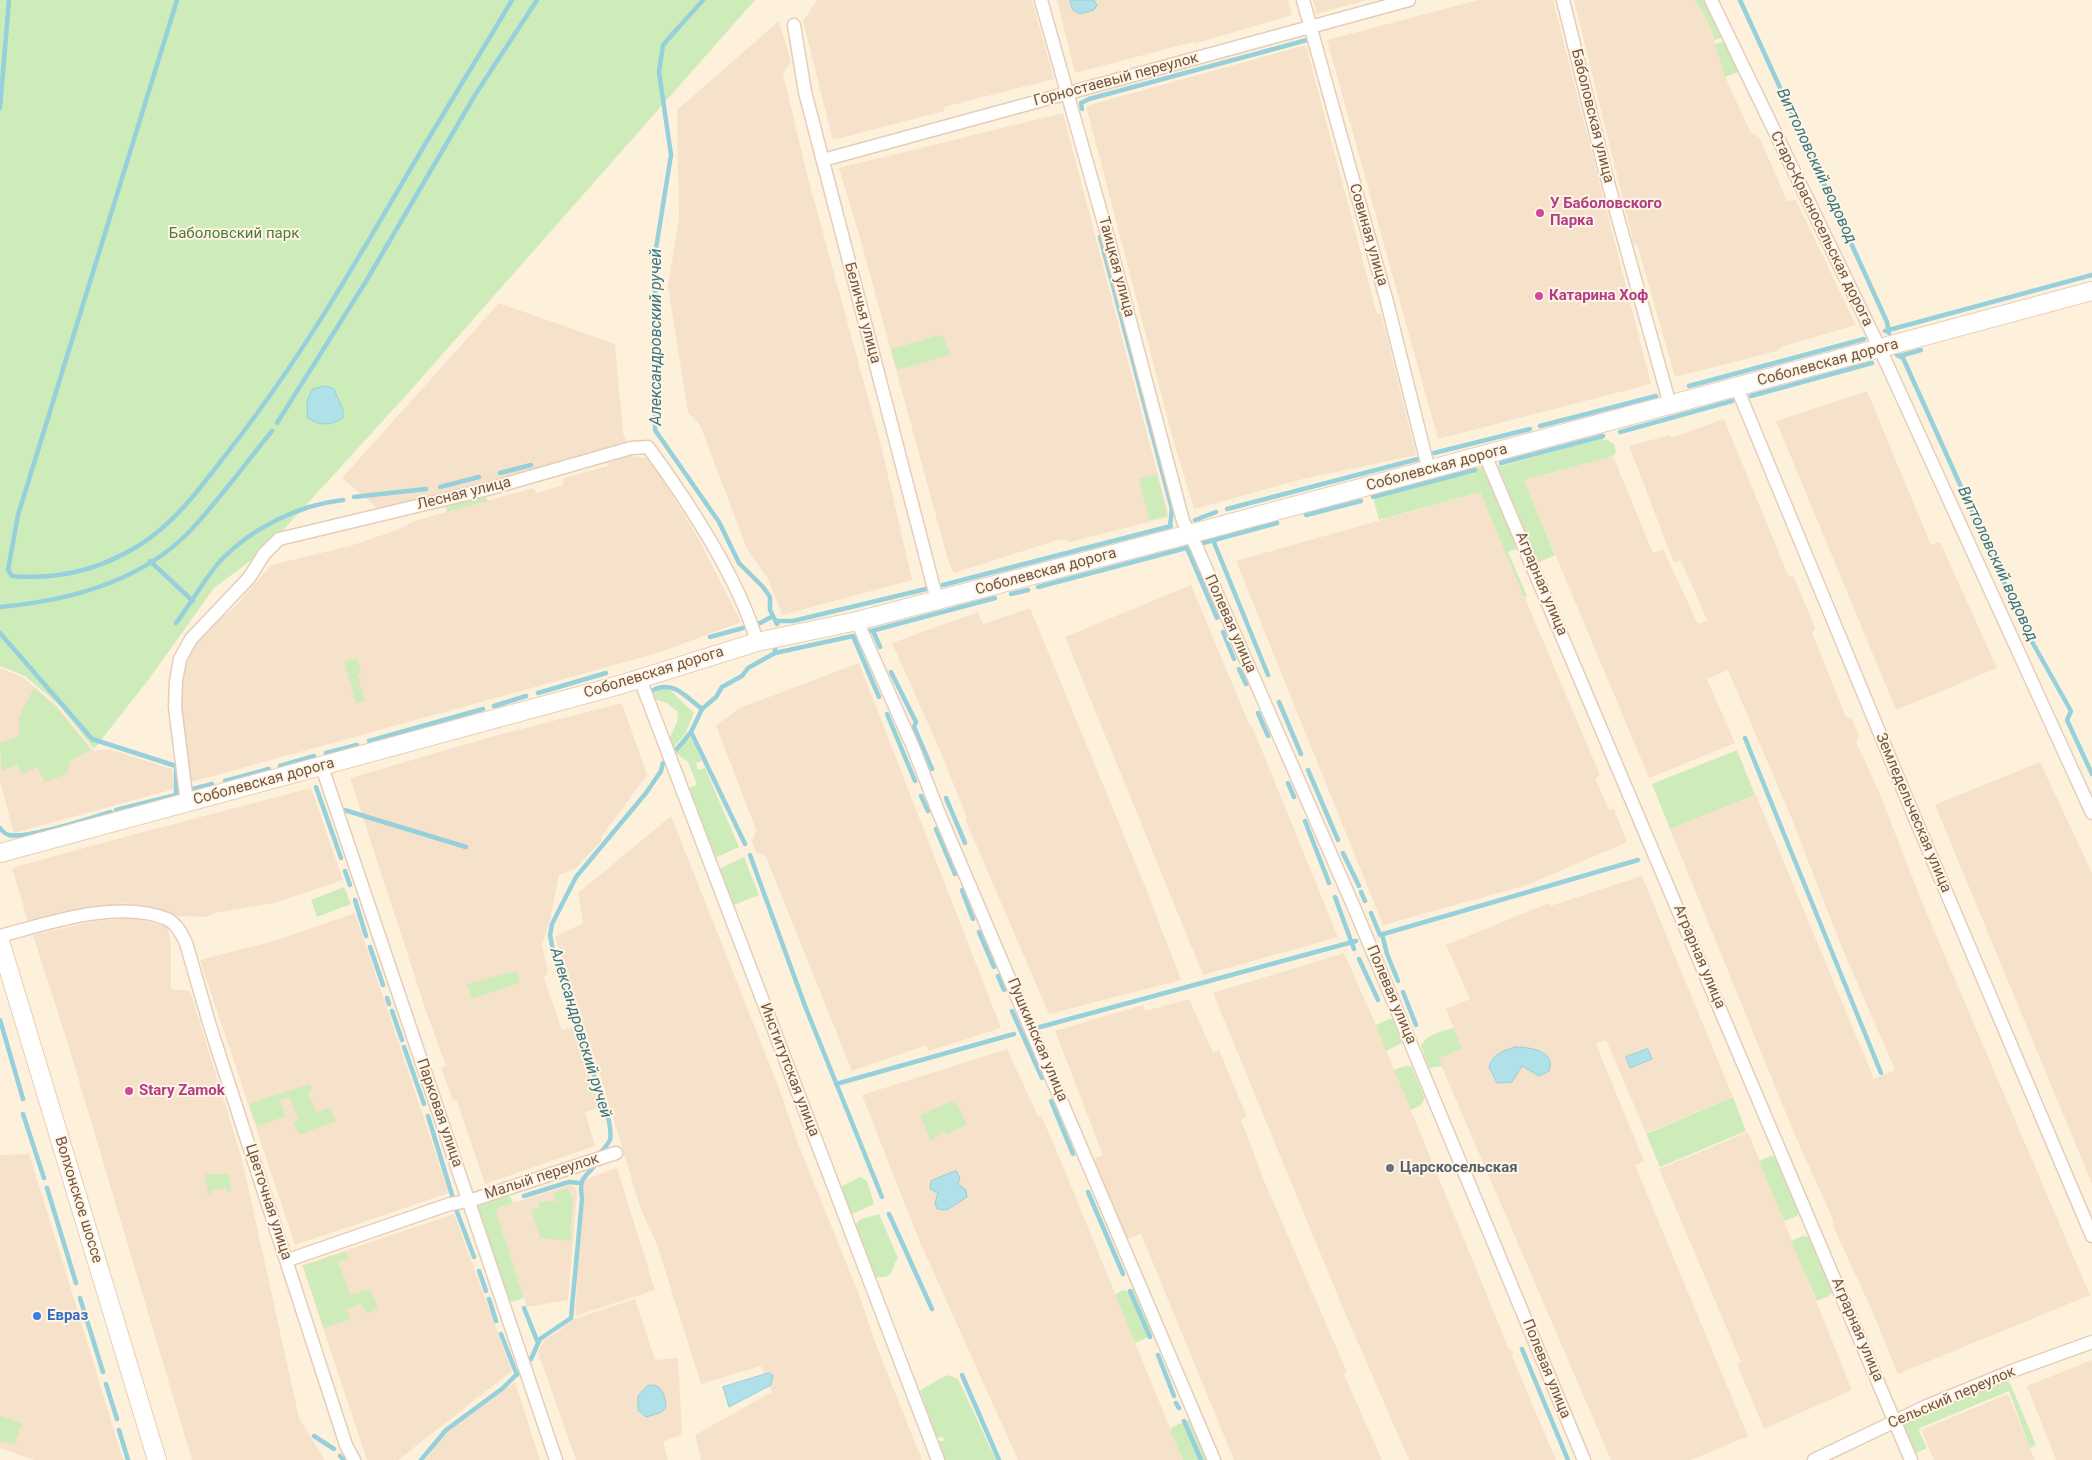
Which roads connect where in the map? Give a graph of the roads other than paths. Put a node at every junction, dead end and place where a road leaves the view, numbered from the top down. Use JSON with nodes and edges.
{"nodes":[{"id":1,"x":1041,"y":0,"type":"edge"},
{"id":2,"x":1303,"y":0,"type":"edge"},
{"id":3,"x":1409,"y":0,"type":"edge"},
{"id":4,"x":1563,"y":0,"type":"edge"},
{"id":5,"x":1711,"y":0,"type":"edge"},
{"id":6,"x":794,"y":25,"type":"dead end"},
{"id":7,"x":1314,"y":34,"type":"junction"},
{"id":8,"x":1068,"y":93,"type":"junction"},
{"id":9,"x":823,"y":160,"type":"junction"},
{"id":10,"x":2092,"y":291,"type":"edge"},
{"id":11,"x":1880,"y":349,"type":"junction"},
{"id":12,"x":1737,"y":388,"type":"junction"},
{"id":13,"x":1670,"y":405,"type":"junction"},
{"id":14,"x":1485,"y":456,"type":"junction"},
{"id":15,"x":1430,"y":471,"type":"junction"},
{"id":16,"x":1190,"y":534,"type":"junction"},
{"id":17,"x":937,"y":600,"type":"junction"},
{"id":18,"x":857,"y":621,"type":"junction"},
{"id":19,"x":757,"y":642,"type":"junction"},
{"id":20,"x":643,"y":688,"type":"junction"},
{"id":21,"x":322,"y":767,"type":"junction"},
{"id":22,"x":187,"y":803,"type":"junction"},
{"id":23,"x":2092,"y":813,"type":"edge"},
{"id":24,"x":0,"y":853,"type":"edge"},
{"id":25,"x":0,"y":936,"type":"edge"},
{"id":26,"x":0,"y":941,"type":"edge"},
{"id":27,"x":616,"y":1152,"type":"dead end"},
{"id":28,"x":469,"y":1200,"type":"junction"},
{"id":29,"x":2092,"y":1236,"type":"edge"},
{"id":30,"x":288,"y":1260,"type":"junction"},
{"id":31,"x":2092,"y":1342,"type":"edge"},
{"id":32,"x":1895,"y":1420,"type":"junction"},
{"id":33,"x":157,"y":1460,"type":"edge"},
{"id":34,"x":354,"y":1460,"type":"edge"},
{"id":35,"x":556,"y":1460,"type":"edge"},
{"id":36,"x":938,"y":1460,"type":"edge"},
{"id":37,"x":1214,"y":1460,"type":"edge"},
{"id":38,"x":1584,"y":1460,"type":"edge"},
{"id":39,"x":1814,"y":1460,"type":"edge"},
{"id":40,"x":1911,"y":1460,"type":"edge"}],
"edges":[{"from":1,"to":8,"type":"street","name":"Таицкая улица"},
{"from":2,"to":7,"type":"street","name":"Совиная улица"},
{"from":3,"to":7,"type":"street","name":"Горностаевый переулок"},
{"from":4,"to":13,"type":"street","name":"Баболовская улица"},
{"from":5,"to":11,"type":"street","name":"Старо-Красносельская дорога"},
{"from":6,"to":9,"type":"street","name":"Беличья улица"},
{"from":7,"to":8,"type":"street","name":"Горностаевый переулок"},
{"from":7,"to":15,"type":"street","name":"Совиная улица"},
{"from":8,"to":9,"type":"street","name":"Горностаевый переулок"},
{"from":8,"to":16,"type":"street","name":"Таицкая улица"},
{"from":9,"to":17,"type":"street","name":"Беличья улица"},
{"from":10,"to":11,"type":"street","name":"Соболевская дорога"},
{"from":11,"to":12,"type":"street","name":"Соболевская дорога"},
{"from":11,"to":23,"type":"street","name":"Старо-Красносельская дорога"},
{"from":12,"to":13,"type":"street","name":"Соболевская дорога"},
{"from":12,"to":29,"type":"street","name":"Земледельческая улица"},
{"from":13,"to":14,"type":"street","name":"Соболевская дорога"},
{"from":14,"to":15,"type":"street","name":"Соболевская дорога"},
{"from":14,"to":32,"type":"street","name":"Аграрная улица"},
{"from":15,"to":16,"type":"street","name":"Соболевская дорога"},
{"from":16,"to":17,"type":"street","name":"Соболевская дорога"},
{"from":16,"to":38,"type":"street","name":"Полевая улица"},
{"from":17,"to":18,"type":"street","name":"Соболевская дорога"},
{"from":18,"to":19,"type":"street","name":"Соболевская дорога"},
{"from":18,"to":37,"type":"street","name":"Пушкинская улица"},
{"from":19,"to":20,"type":"street","name":"Соболевская дорога"},
{"from":19,"to":22,"type":"street","name":"Лесная улица"},
{"from":20,"to":21,"type":"street","name":"Соболевская дорога"},
{"from":20,"to":36,"type":"street","name":"Институтская улица"},
{"from":21,"to":22,"type":"street","name":"Соболевская дорога"},
{"from":21,"to":28,"type":"street","name":"Парковая улица"},
{"from":22,"to":24,"type":"street","name":"Соболевская дорога"},
{"from":25,"to":30,"type":"street","name":"Цветочная улица"},
{"from":26,"to":33,"type":"street","name":"Волхонское шоссе"},
{"from":27,"to":28,"type":"street","name":"Малый переулок"},
{"from":28,"to":30,"type":"street","name":"Малый переулок"},
{"from":28,"to":35,"type":"street","name":"Парковая улица"},
{"from":30,"to":34,"type":"street","name":"Цветочная улица"},
{"from":31,"to":32,"type":"street","name":"Сельский переулок"},
{"from":32,"to":39,"type":"street","name":"Сельский переулок"},
{"from":32,"to":40,"type":"street","name":"Аграрная улица"}]}
